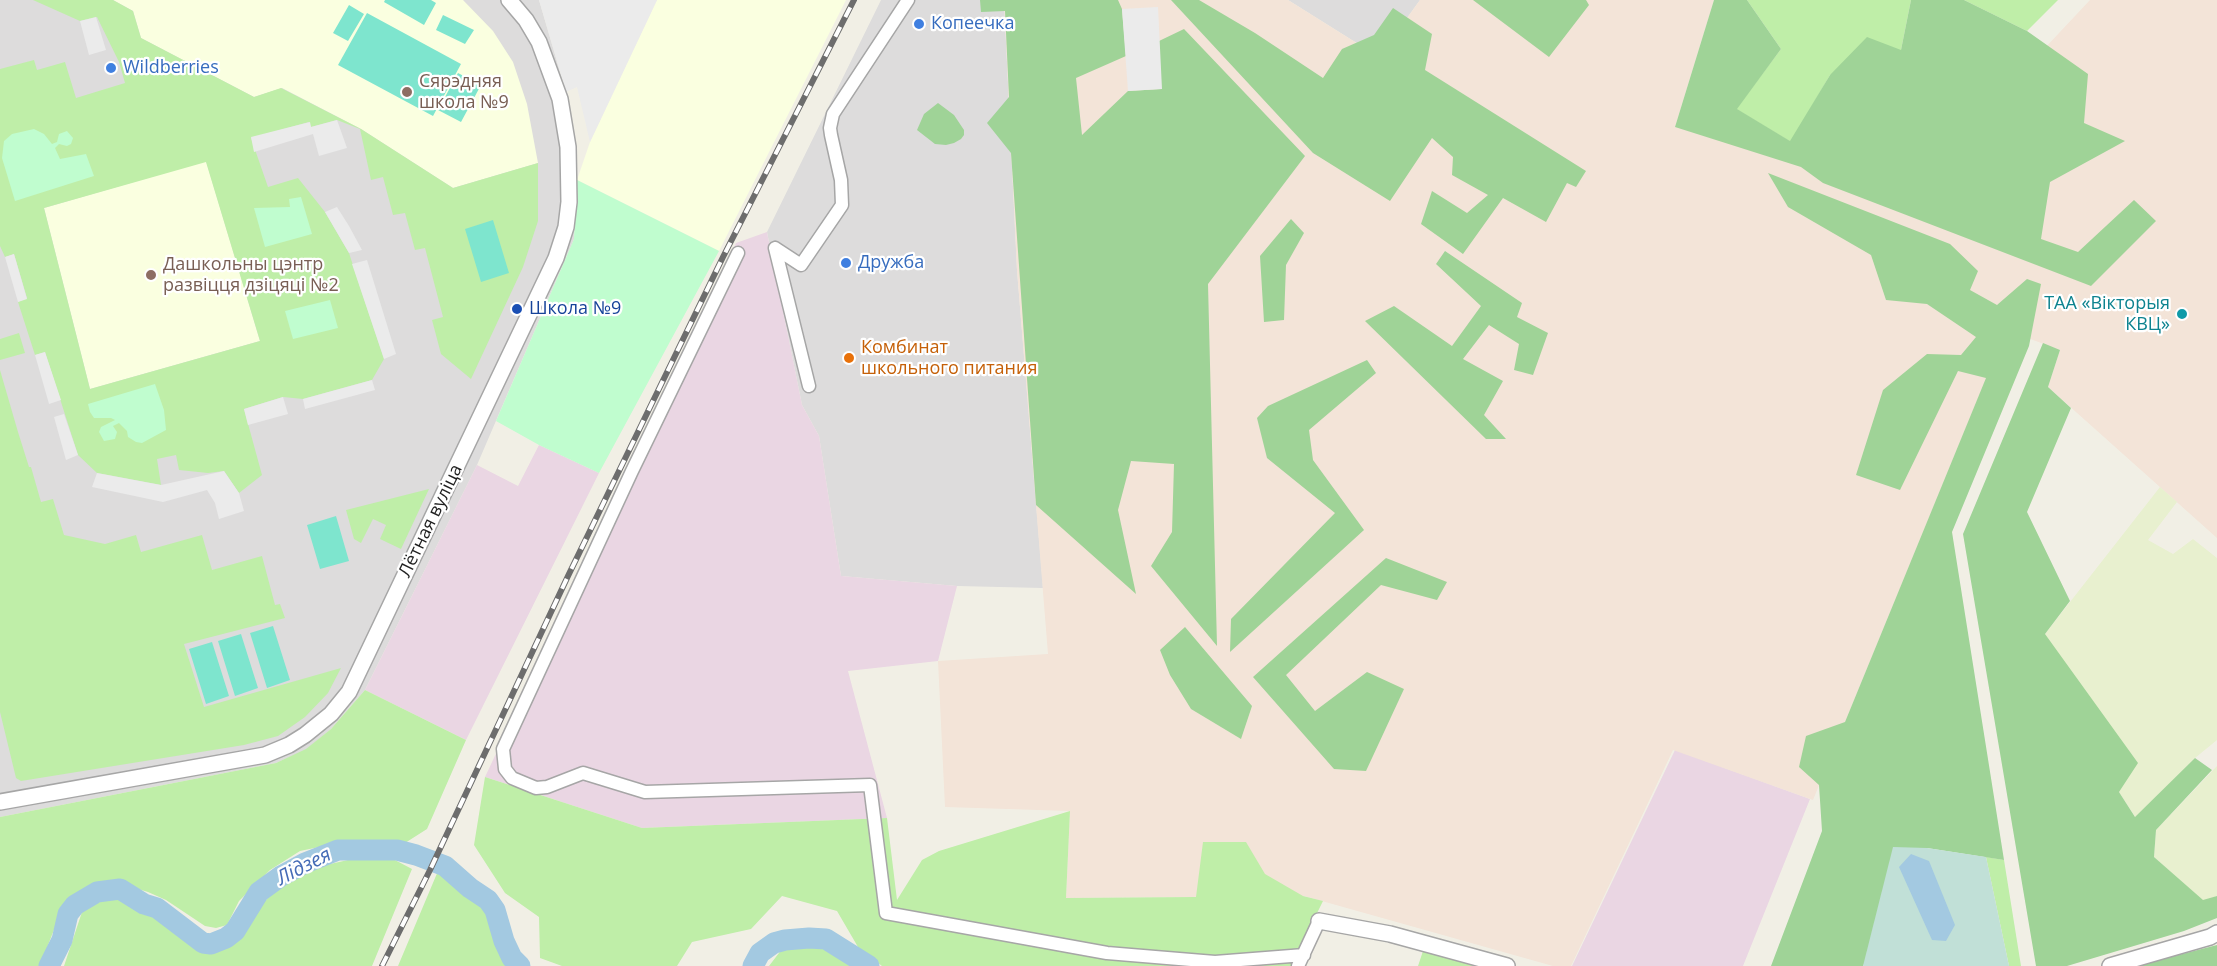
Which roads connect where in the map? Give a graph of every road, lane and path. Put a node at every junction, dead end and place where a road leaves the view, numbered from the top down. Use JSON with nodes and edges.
{"nodes":[{"id":1,"x":509,"y":0,"type":"edge"},
{"id":2,"x":908,"y":0,"type":"edge"},
{"id":3,"x":738,"y":254,"type":"dead end"},
{"id":4,"x":809,"y":386,"type":"dead end"},
{"id":5,"x":0,"y":801,"type":"edge"},
{"id":6,"x":1319,"y":921,"type":"joint"},
{"id":7,"x":2217,"y":933,"type":"edge"},
{"id":8,"x":1301,"y":960,"type":"edge"},
{"id":9,"x":1507,"y":966,"type":"edge"},
{"id":10,"x":2110,"y":966,"type":"edge"}],
"edges":[{"from":1,"to":5,"type":"street","name":"Лётная вуліца"},
{"from":2,"to":4,"type":"street"},
{"from":3,"to":8,"type":"street"},
{"from":6,"to":8,"type":"street"},
{"from":6,"to":9,"type":"street"},
{"from":7,"to":10,"type":"street"}]}
